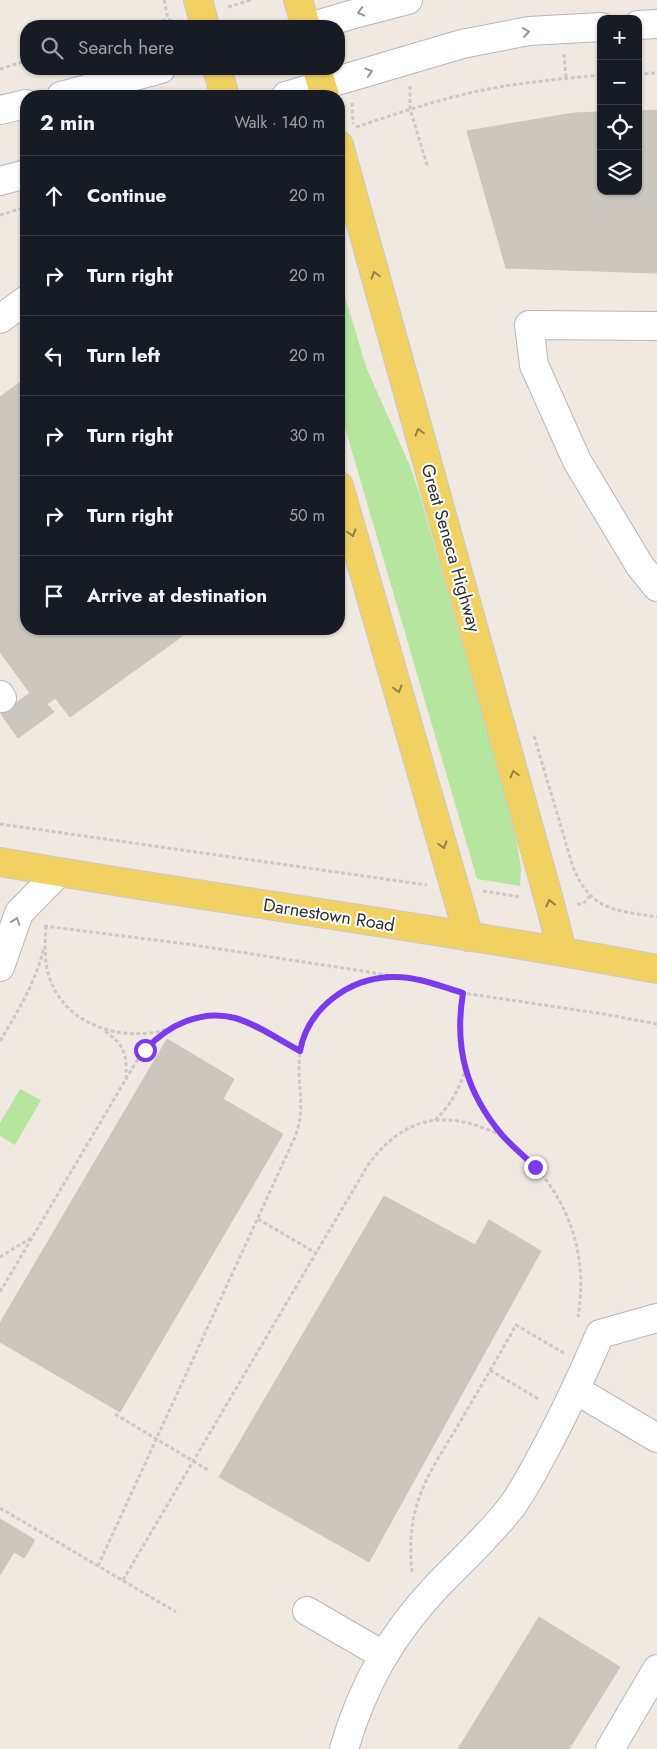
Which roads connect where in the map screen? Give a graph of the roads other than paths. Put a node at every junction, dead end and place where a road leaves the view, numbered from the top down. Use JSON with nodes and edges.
{"nodes":[{"id":1,"x":198,"y":0,"type":"edge"},
{"id":2,"x":298,"y":0,"type":"edge"},
{"id":3,"x":408,"y":0,"type":"edge"},
{"id":4,"x":203,"y":20,"type":"edge"},
{"id":5,"x":304,"y":20,"type":"edge"},
{"id":6,"x":334,"y":20,"type":"edge"},
{"id":7,"x":657,"y":24,"type":"edge"},
{"id":8,"x":642,"y":25,"type":"edge"},
{"id":9,"x":597,"y":27,"type":"edge"},
{"id":10,"x":139,"y":75,"type":"edge"},
{"id":11,"x":219,"y":75,"type":"edge"},
{"id":12,"x":322,"y":84,"type":"edge"},
{"id":13,"x":83,"y":90,"type":"edge"},
{"id":14,"x":223,"y":90,"type":"edge"},
{"id":15,"x":304,"y":90,"type":"edge"},
{"id":16,"x":20,"y":105,"type":"edge"},
{"id":17,"x":0,"y":110,"type":"edge"},
{"id":18,"x":346,"y":136,"type":"edge"},
{"id":19,"x":20,"y":176,"type":"edge"},
{"id":20,"x":0,"y":182,"type":"edge"},
{"id":21,"x":20,"y":304,"type":"edge"},
{"id":22,"x":0,"y":319,"type":"edge"},
{"id":23,"x":657,"y":326,"type":"edge"},
{"id":24,"x":345,"y":507,"type":"edge"},
{"id":25,"x":657,"y":587,"type":"edge"},
{"id":26,"x":0,"y":862,"type":"edge"},
{"id":27,"x":59,"y":872,"type":"junction"},
{"id":28,"x":469,"y":937,"type":"junction"},
{"id":29,"x":562,"y":951,"type":"junction"},
{"id":30,"x":0,"y":966,"type":"edge"},
{"id":31,"x":657,"y":969,"type":"edge"},
{"id":32,"x":657,"y":1318,"type":"edge"},
{"id":33,"x":576,"y":1390,"type":"junction"},
{"id":34,"x":657,"y":1438,"type":"edge"},
{"id":35,"x":307,"y":1611,"type":"dead end"},
{"id":36,"x":383,"y":1655,"type":"junction"},
{"id":37,"x":657,"y":1668,"type":"edge"},
{"id":38,"x":344,"y":1749,"type":"edge"},
{"id":39,"x":610,"y":1749,"type":"edge"}],
"edges":[{"from":1,"to":4,"type":"main road"},
{"from":2,"to":5,"type":"main road"},
{"from":3,"to":6,"type":"street","one_way":true},
{"from":7,"to":8,"type":"street"},
{"from":12,"to":9,"type":"street","one_way":true},
{"from":10,"to":13,"type":"street"},
{"from":11,"to":14,"type":"main road"},
{"from":12,"to":15,"type":"street"},
{"from":16,"to":17,"type":"street"},
{"from":29,"to":18,"type":"main road","name":"Great Seneca Highway","one_way":true},
{"from":19,"to":20,"type":"street"},
{"from":21,"to":22,"type":"street"},
{"from":23,"to":25,"type":"street"},
{"from":24,"to":28,"type":"main road","one_way":true},
{"from":26,"to":27,"type":"main road","name":"Darnestown Road"},
{"from":27,"to":28,"type":"main road","name":"Darnestown Road"},
{"from":30,"to":27,"type":"street","one_way":true},
{"from":28,"to":29,"type":"main road","name":"Darnestown Road"},
{"from":29,"to":31,"type":"main road","name":"Darnestown Road"},
{"from":32,"to":33,"type":"street"},
{"from":33,"to":34,"type":"street"},
{"from":33,"to":36,"type":"street"},
{"from":35,"to":36,"type":"street"},
{"from":36,"to":38,"type":"street"},
{"from":37,"to":39,"type":"street"}]}
